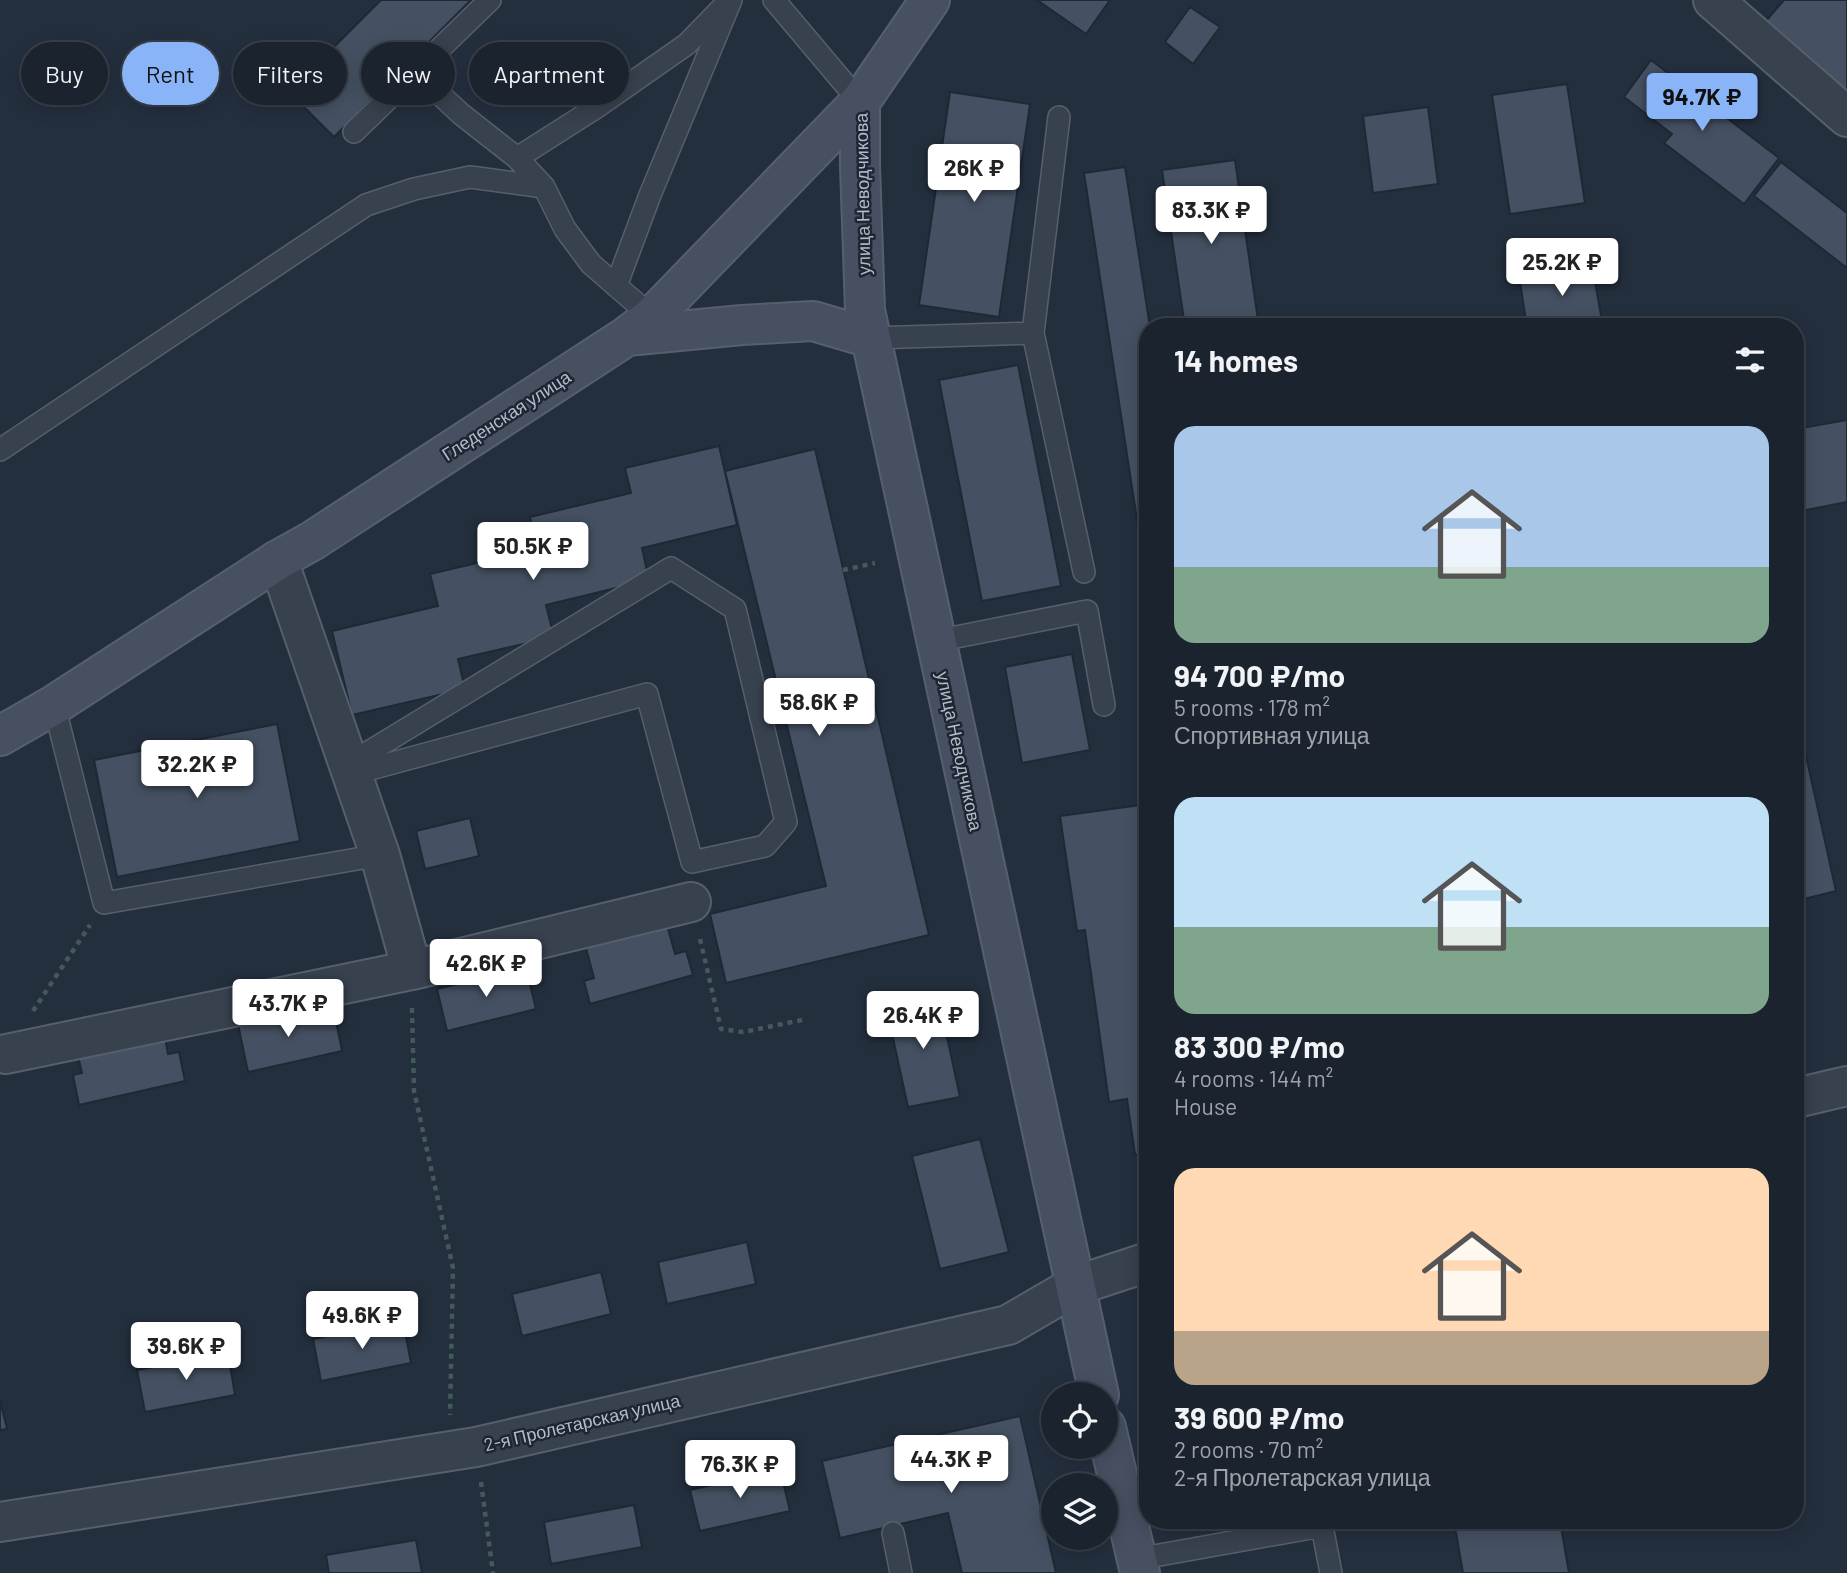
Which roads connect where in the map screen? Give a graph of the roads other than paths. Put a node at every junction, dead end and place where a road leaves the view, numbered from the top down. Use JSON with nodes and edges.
{"nodes":[{"id":1,"x":490,"y":0,"type":"edge"},
{"id":2,"x":730,"y":0,"type":"edge"},
{"id":3,"x":774,"y":0,"type":"edge"},
{"id":4,"x":930,"y":0,"type":"edge"},
{"id":5,"x":1713,"y":0,"type":"edge"},
{"id":6,"x":448,"y":42,"type":"edge"},
{"id":7,"x":860,"y":102,"type":"junction"},
{"id":8,"x":383,"y":105,"type":"edge"},
{"id":9,"x":451,"y":105,"type":"edge"},
{"id":10,"x":1059,"y":117,"type":"dead end"},
{"id":11,"x":1847,"y":117,"type":"edge"},
{"id":12,"x":354,"y":132,"type":"dead end"},
{"id":13,"x":517,"y":158,"type":"junction"},
{"id":14,"x":544,"y":187,"type":"junction"},
{"id":15,"x":616,"y":286,"type":"junction"},
{"id":16,"x":639,"y":327,"type":"junction"},
{"id":17,"x":1033,"y":333,"type":"junction"},
{"id":18,"x":872,"y":338,"type":"junction"},
{"id":19,"x":0,"y":450,"type":"edge"},
{"id":20,"x":278,"y":560,"type":"junction"},
{"id":21,"x":1084,"y":572,"type":"dead end"},
{"id":22,"x":936,"y":641,"type":"junction"},
{"id":23,"x":54,"y":705,"type":"junction"},
{"id":24,"x":1104,"y":705,"type":"dead end"},
{"id":25,"x":0,"y":736,"type":"edge"},
{"id":26,"x":350,"y":769,"type":"junction"},
{"id":27,"x":380,"y":855,"type":"junction"},
{"id":28,"x":691,"y":902,"type":"road end"},
{"id":29,"x":412,"y":970,"type":"junction"},
{"id":30,"x":6,"y":1054,"type":"road end"},
{"id":31,"x":1847,"y":1086,"type":"edge"},
{"id":32,"x":1804,"y":1096,"type":"edge"},
{"id":33,"x":1139,"y":1265,"type":"edge"},
{"id":34,"x":1075,"y":1286,"type":"junction"},
{"id":35,"x":1095,"y":1382,"type":"edge"},
{"id":36,"x":1113,"y":1459,"type":"edge"},
{"id":37,"x":0,"y":1522,"type":"edge"},
{"id":38,"x":1300,"y":1529,"type":"edge"},
{"id":39,"x":1323,"y":1529,"type":"edge"},
{"id":40,"x":893,"y":1533,"type":"dead end"},
{"id":41,"x":1138,"y":1566,"type":"edge"},
{"id":42,"x":901,"y":1573,"type":"edge"},
{"id":43,"x":1331,"y":1573,"type":"edge"}],
"edges":[{"from":1,"to":6,"type":"lane"},
{"from":2,"to":13,"type":"lane"},
{"from":2,"to":15,"type":"lane"},
{"from":3,"to":7,"type":"lane"},
{"from":4,"to":7,"type":"main road","name":"Гледенская улица"},
{"from":5,"to":11,"type":"street"},
{"from":7,"to":16,"type":"main road","name":"Гледенская улица"},
{"from":7,"to":18,"type":"main road","name":"улица Неводчикова"},
{"from":8,"to":12,"type":"lane"},
{"from":9,"to":13,"type":"lane"},
{"from":10,"to":17,"type":"lane"},
{"from":13,"to":14,"type":"lane"},
{"from":14,"to":15,"type":"lane"},
{"from":14,"to":19,"type":"lane"},
{"from":15,"to":16,"type":"lane"},
{"from":16,"to":18,"type":"main road"},
{"from":16,"to":20,"type":"main road","name":"Гледенская улица"},
{"from":17,"to":18,"type":"lane"},
{"from":17,"to":21,"type":"lane"},
{"from":18,"to":22,"type":"main road","name":"улица Неводчикова"},
{"from":20,"to":23,"type":"main road","name":"Гледенская улица"},
{"from":20,"to":26,"type":"street"},
{"from":22,"to":24,"type":"lane"},
{"from":22,"to":34,"type":"main road","name":"улица Неводчикова"},
{"from":23,"to":25,"type":"main road","name":"Гледенская улица"},
{"from":23,"to":27,"type":"lane"},
{"from":26,"to":26,"type":"lane"},
{"from":26,"to":27,"type":"street"},
{"from":27,"to":29,"type":"street"},
{"from":28,"to":29,"type":"street"},
{"from":29,"to":30,"type":"street"},
{"from":31,"to":32,"type":"street"},
{"from":33,"to":34,"type":"street","name":"2-я Пролетарская улица"},
{"from":34,"to":35,"type":"main road","name":"улица Неводчикова"},
{"from":34,"to":37,"type":"street","name":"2-я Пролетарская улица"},
{"from":36,"to":41,"type":"main road"},
{"from":38,"to":41,"type":"lane"},
{"from":39,"to":43,"type":"lane"},
{"from":40,"to":42,"type":"lane"}]}
